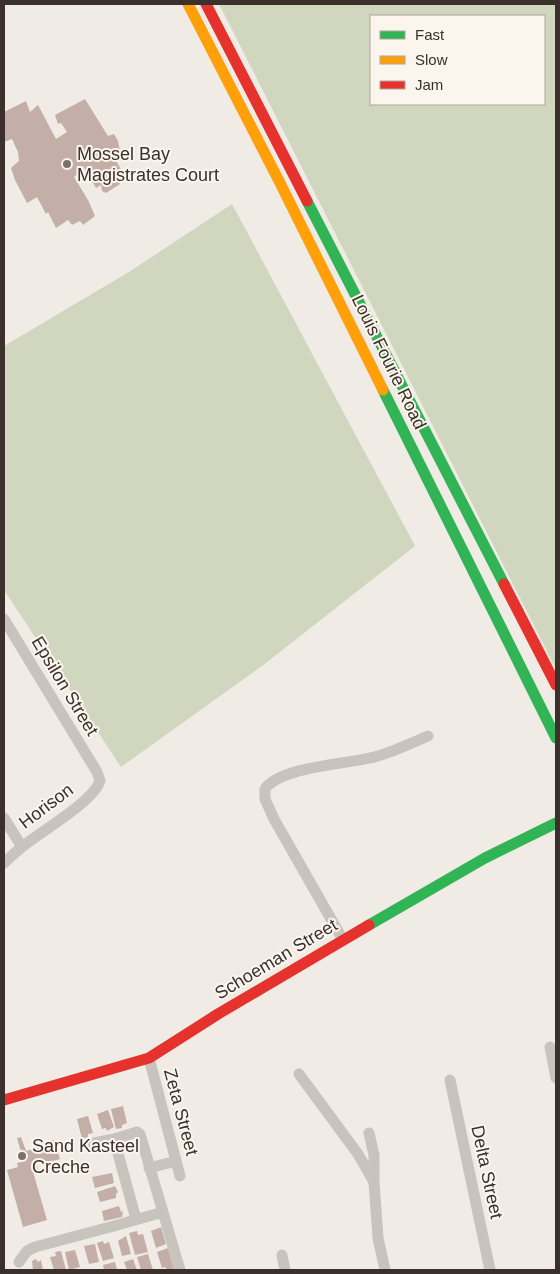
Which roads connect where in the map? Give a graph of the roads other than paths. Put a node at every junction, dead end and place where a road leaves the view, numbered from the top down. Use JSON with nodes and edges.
{"nodes":[{"id":1,"x":188,"y":4,"type":"edge"},
{"id":2,"x":206,"y":4,"type":"edge"},
{"id":3,"x":4,"y":619,"type":"edge"},
{"id":4,"x":556,"y":685,"type":"edge"},
{"id":5,"x":428,"y":736,"type":"dead end"},
{"id":6,"x":556,"y":738,"type":"edge"},
{"id":7,"x":97,"y":772,"type":"joint"},
{"id":8,"x":4,"y":818,"type":"edge"},
{"id":9,"x":556,"y":823,"type":"edge"},
{"id":10,"x":22,"y":847,"type":"junction"},
{"id":11,"x":4,"y":863,"type":"edge"},
{"id":12,"x":343,"y":940,"type":"junction"},
{"id":13,"x":550,"y":1047,"type":"dead end"},
{"id":14,"x":149,"y":1058,"type":"junction"},
{"id":15,"x":299,"y":1074,"type":"dead end"},
{"id":16,"x":556,"y":1078,"type":"edge"},
{"id":17,"x":450,"y":1080,"type":"dead end"},
{"id":18,"x":4,"y":1100,"type":"edge"},
{"id":19,"x":369,"y":1133,"type":"dead end"},
{"id":20,"x":114,"y":1139,"type":"junction"},
{"id":21,"x":89,"y":1144,"type":"dead end"},
{"id":22,"x":176,"y":1161,"type":"junction"},
{"id":23,"x":150,"y":1168,"type":"junction"},
{"id":24,"x":180,"y":1176,"type":"dead end"},
{"id":25,"x":374,"y":1182,"type":"junction"},
{"id":26,"x":163,"y":1212,"type":"junction"},
{"id":27,"x":136,"y":1219,"type":"junction"},
{"id":28,"x":282,"y":1255,"type":"dead end"},
{"id":29,"x":19,"y":1262,"type":"dead end"},
{"id":30,"x":180,"y":1270,"type":"edge"},
{"id":31,"x":285,"y":1270,"type":"edge"},
{"id":32,"x":385,"y":1270,"type":"edge"},
{"id":33,"x":490,"y":1270,"type":"edge"}],
"edges":[{"from":1,"to":6,"type":"main road","name":"Louis Fourie Road"},
{"from":2,"to":4,"type":"main road","name":"Louis Fourie Road"},
{"from":3,"to":7,"type":"street","name":"Epsilon Street"},
{"from":5,"to":12,"type":"street"},
{"from":7,"to":10,"type":"street","name":"Horison"},
{"from":8,"to":10,"type":"street"},
{"from":9,"to":12,"type":"main road","name":"Schoeman Street"},
{"from":10,"to":11,"type":"street","name":"Horison"},
{"from":12,"to":14,"type":"main road","name":"Schoeman Street"},
{"from":13,"to":16,"type":"street"},
{"from":14,"to":18,"type":"main road","name":"Schoeman Street"},
{"from":14,"to":22,"type":"street","name":"Zeta Street"},
{"from":15,"to":25,"type":"street"},
{"from":17,"to":33,"type":"street","name":"Delta Street"},
{"from":19,"to":25,"type":"street"},
{"from":20,"to":21,"type":"street"},
{"from":20,"to":23,"type":"street"},
{"from":20,"to":27,"type":"street"},
{"from":22,"to":23,"type":"street"},
{"from":22,"to":24,"type":"street","name":"Zeta Street"},
{"from":23,"to":26,"type":"street"},
{"from":25,"to":32,"type":"street"},
{"from":26,"to":27,"type":"street"},
{"from":26,"to":30,"type":"street"},
{"from":27,"to":29,"type":"street"},
{"from":28,"to":31,"type":"street"}]}
